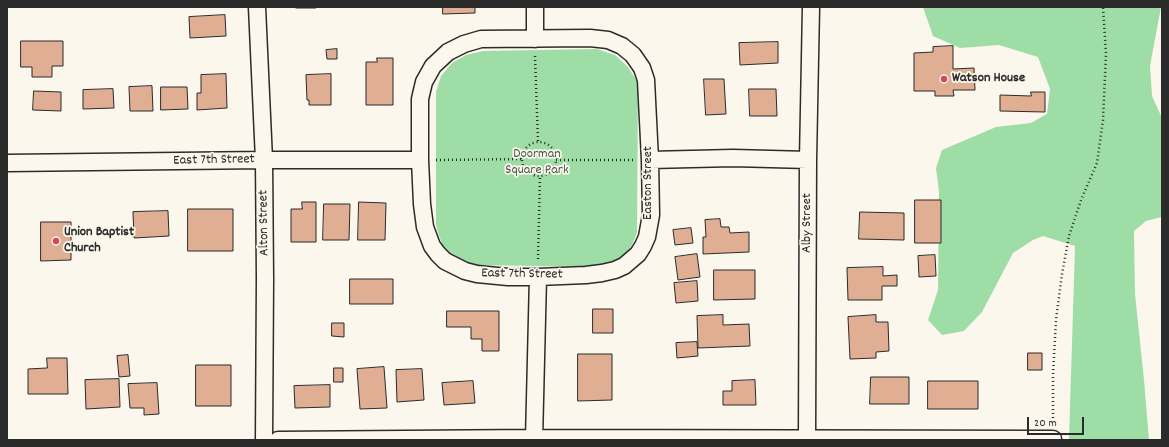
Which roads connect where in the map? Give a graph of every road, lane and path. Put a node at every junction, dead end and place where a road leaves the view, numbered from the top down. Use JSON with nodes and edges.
{"nodes":[{"id":1,"x":257,"y":7,"type":"edge"},
{"id":2,"x":535,"y":7,"type":"edge"},
{"id":3,"x":811,"y":7,"type":"edge"},
{"id":4,"x":1103,"y":7,"type":"edge"},
{"id":5,"x":535,"y":39,"type":"junction"},
{"id":6,"x":538,"y":142,"type":"junction"},
{"id":7,"x":522,"y":159,"type":"junction"},
{"id":8,"x":264,"y":160,"type":"junction"},
{"id":9,"x":420,"y":160,"type":"junction"},
{"id":10,"x":556,"y":160,"type":"junction"},
{"id":11,"x":650,"y":160,"type":"junction"},
{"id":12,"x":808,"y":160,"type":"junction"},
{"id":13,"x":7,"y":163,"type":"edge"},
{"id":14,"x":540,"y":176,"type":"junction"},
{"id":15,"x":571,"y":276,"type":"joint"},
{"id":16,"x":538,"y":277,"type":"junction"},
{"id":17,"x":534,"y":439,"type":"edge"},
{"id":18,"x":807,"y":439,"type":"edge"},
{"id":19,"x":1053,"y":439,"type":"edge"},
{"id":20,"x":264,"y":440,"type":"edge"},
{"id":21,"x":278,"y":440,"type":"edge"}],
"edges":[{"from":1,"to":8,"type":"street","name":"Alton Street"},
{"from":2,"to":5,"type":"street"},
{"from":3,"to":12,"type":"street","name":"Alby Street"},
{"from":4,"to":19,"type":"path"},
{"from":5,"to":6,"type":"path"},
{"from":5,"to":9,"type":"street"},
{"from":5,"to":11,"type":"street","name":"Easton Street"},
{"from":6,"to":7,"type":"path"},
{"from":6,"to":10,"type":"path"},
{"from":7,"to":9,"type":"path"},
{"from":7,"to":14,"type":"path"},
{"from":8,"to":9,"type":"street","name":"East 7th Street"},
{"from":8,"to":13,"type":"street","name":"East 7th Street"},
{"from":8,"to":20,"type":"street","name":"Alton Street"},
{"from":9,"to":16,"type":"street","name":"East 7th Street"},
{"from":10,"to":11,"type":"path"},
{"from":10,"to":14,"type":"path"},
{"from":11,"to":12,"type":"street"},
{"from":11,"to":15,"type":"street","name":"Easton Street"},
{"from":12,"to":18,"type":"street","name":"Alby Street"},
{"from":14,"to":16,"type":"path"},
{"from":15,"to":16,"type":"street","name":"East 7th Street"},
{"from":16,"to":17,"type":"street"},
{"from":17,"to":18,"type":"street"},
{"from":17,"to":21,"type":"street"},
{"from":18,"to":19,"type":"street"}]}
